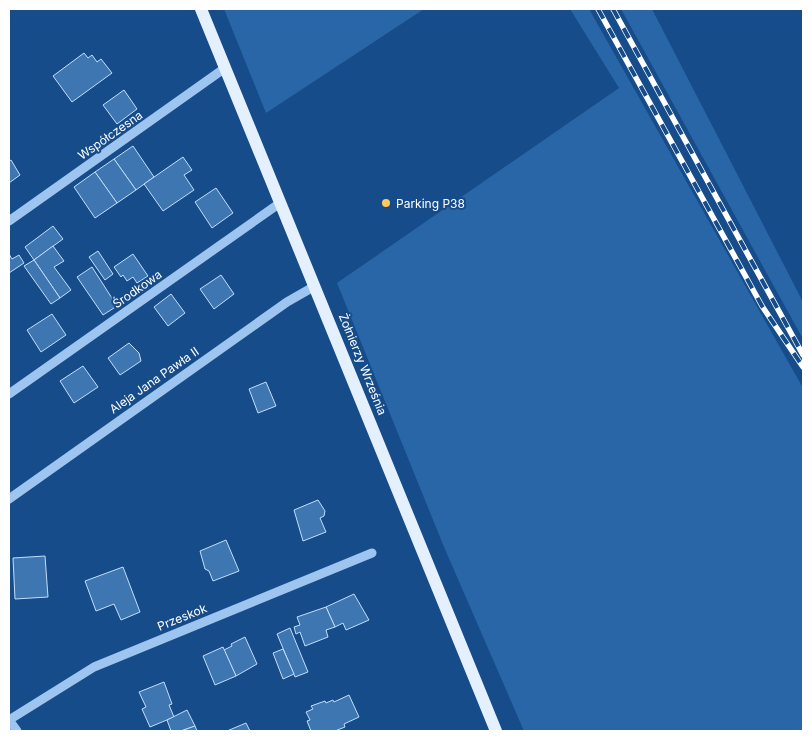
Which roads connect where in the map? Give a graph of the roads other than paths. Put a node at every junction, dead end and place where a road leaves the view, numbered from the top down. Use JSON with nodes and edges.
{"nodes":[{"id":1,"x":201,"y":9,"type":"edge"},
{"id":2,"x":225,"y":68,"type":"junction"},
{"id":3,"x":280,"y":203,"type":"junction"},
{"id":4,"x":9,"y":221,"type":"edge"},
{"id":5,"x":316,"y":286,"type":"junction"},
{"id":6,"x":9,"y":394,"type":"edge"},
{"id":7,"x":9,"y":499,"type":"edge"},
{"id":8,"x":372,"y":553,"type":"dead end"},
{"id":9,"x":9,"y":720,"type":"edge"},
{"id":10,"x":17,"y":731,"type":"edge"},
{"id":11,"x":496,"y":731,"type":"edge"}],
"edges":[{"from":1,"to":2,"type":"main road","name":"Żołnierzy Września"},
{"from":2,"to":3,"type":"main road","name":"Żołnierzy Września"},
{"from":2,"to":4,"type":"street","name":"Współczesna"},
{"from":3,"to":5,"type":"main road","name":"Żołnierzy Września"},
{"from":3,"to":6,"type":"street","name":"Środkowa"},
{"from":5,"to":7,"type":"street","name":"Aleja Jana Pawła II"},
{"from":5,"to":11,"type":"main road","name":"Żołnierzy Września"},
{"from":8,"to":9,"type":"street","name":"Przeskok"},
{"from":9,"to":10,"type":"street"}]}
